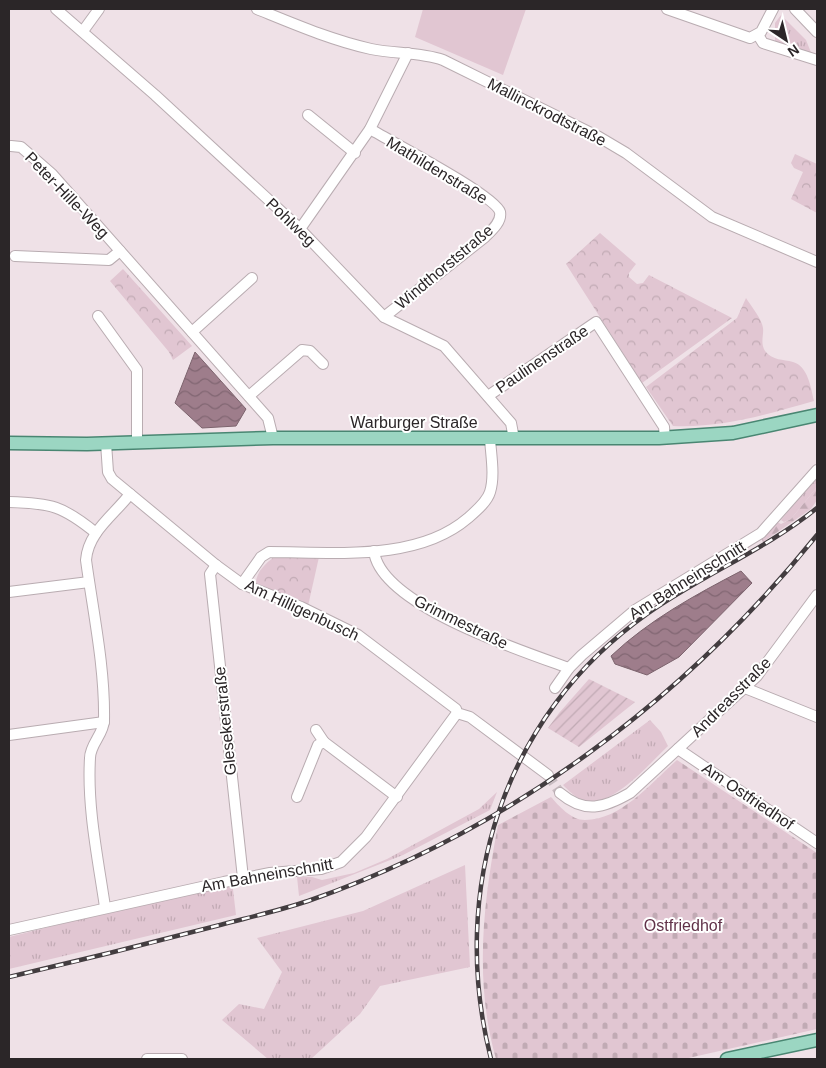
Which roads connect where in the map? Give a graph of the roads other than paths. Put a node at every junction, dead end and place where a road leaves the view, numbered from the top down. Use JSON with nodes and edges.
{"nodes":[{"id":1,"x":56,"y":9,"type":"edge"},
{"id":2,"x":99,"y":9,"type":"edge"},
{"id":3,"x":668,"y":9,"type":"edge"},
{"id":4,"x":773,"y":9,"type":"edge"},
{"id":5,"x":795,"y":9,"type":"edge"},
{"id":6,"x":261,"y":10,"type":"edge"},
{"id":7,"x":83,"y":31,"type":"junction"},
{"id":8,"x":817,"y":32,"type":"edge"},
{"id":9,"x":758,"y":35,"type":"junction"},
{"id":10,"x":408,"y":53,"type":"junction"},
{"id":11,"x":817,"y":60,"type":"edge"},
{"id":12,"x":308,"y":115,"type":"dead end"},
{"id":13,"x":370,"y":129,"type":"junction"},
{"id":14,"x":11,"y":146,"type":"dead end"},
{"id":15,"x":355,"y":153,"type":"junction"},
{"id":16,"x":501,"y":214,"type":"joint"},
{"id":17,"x":300,"y":229,"type":"junction"},
{"id":18,"x":120,"y":251,"type":"junction"},
{"id":19,"x":15,"y":256,"type":"dead end"},
{"id":20,"x":817,"y":262,"type":"edge"},
{"id":21,"x":252,"y":278,"type":"dead end"},
{"id":22,"x":98,"y":316,"type":"dead end"},
{"id":23,"x":384,"y":317,"type":"junction"},
{"id":24,"x":192,"y":332,"type":"junction"},
{"id":25,"x":323,"y":364,"type":"dead end"},
{"id":26,"x":249,"y":396,"type":"junction"},
{"id":27,"x":488,"y":396,"type":"junction"},
{"id":28,"x":817,"y":415,"type":"edge"},
{"id":29,"x":273,"y":438,"type":"junction"},
{"id":30,"x":490,"y":438,"type":"junction"},
{"id":31,"x":665,"y":438,"type":"junction"},
{"id":32,"x":514,"y":439,"type":"junction"},
{"id":33,"x":137,"y":442,"type":"junction"},
{"id":34,"x":9,"y":443,"type":"edge"},
{"id":35,"x":106,"y":443,"type":"junction"},
{"id":36,"x":817,"y":470,"type":"edge"},
{"id":37,"x":130,"y":494,"type":"junction"},
{"id":38,"x":9,"y":502,"type":"edge"},
{"id":39,"x":96,"y":533,"type":"junction"},
{"id":40,"x":374,"y":550,"type":"junction"},
{"id":41,"x":216,"y":566,"type":"junction"},
{"id":42,"x":89,"y":582,"type":"junction"},
{"id":43,"x":242,"y":584,"type":"junction"},
{"id":44,"x":9,"y":592,"type":"edge"},
{"id":45,"x":817,"y":595,"type":"edge"},
{"id":46,"x":568,"y":668,"type":"junction"},
{"id":47,"x":555,"y":688,"type":"dead end"},
{"id":48,"x":745,"y":688,"type":"junction"},
{"id":49,"x":457,"y":713,"type":"junction"},
{"id":50,"x":817,"y":717,"type":"edge"},
{"id":51,"x":104,"y":722,"type":"junction"},
{"id":52,"x":316,"y":730,"type":"dead end"},
{"id":53,"x":9,"y":735,"type":"edge"},
{"id":54,"x":324,"y":742,"type":"junction"},
{"id":55,"x":678,"y":749,"type":"junction"},
{"id":56,"x":548,"y":775,"type":"tunnel mouth"},
{"id":57,"x":560,"y":793,"type":"tunnel mouth"},
{"id":58,"x":297,"y":797,"type":"dead end"},
{"id":59,"x":397,"y":797,"type":"junction"},
{"id":60,"x":817,"y":843,"type":"edge"},
{"id":61,"x":243,"y":878,"type":"junction"},
{"id":62,"x":105,"y":907,"type":"junction"},
{"id":63,"x":9,"y":930,"type":"edge"},
{"id":64,"x":817,"y":1040,"type":"edge"},
{"id":65,"x":147,"y":1059,"type":"edge"},
{"id":66,"x":182,"y":1059,"type":"edge"},
{"id":67,"x":727,"y":1059,"type":"edge"}],
"edges":[{"from":1,"to":7,"type":"street","name":"Pohlweg"},
{"from":2,"to":7,"type":"street"},
{"from":3,"to":9,"type":"street"},
{"from":4,"to":9,"type":"street"},
{"from":5,"to":8,"type":"street"},
{"from":6,"to":10,"type":"street","name":"Mallinckrodtstraße"},
{"from":7,"to":17,"type":"street","name":"Pohlweg"},
{"from":9,"to":11,"type":"street"},
{"from":10,"to":13,"type":"street"},
{"from":10,"to":20,"type":"street","name":"Mallinckrodtstraße"},
{"from":12,"to":15,"type":"street"},
{"from":13,"to":15,"type":"street"},
{"from":13,"to":16,"type":"street","name":"Mathildenstraße"},
{"from":14,"to":18,"type":"street","name":"Peter-Hille-Weg"},
{"from":15,"to":17,"type":"street"},
{"from":16,"to":23,"type":"street","name":"Windthorststraße"},
{"from":17,"to":23,"type":"street","name":"Pohlweg"},
{"from":18,"to":19,"type":"street","name":"Peter-Hille-Weg"},
{"from":18,"to":24,"type":"street","name":"Peter-Hille-Weg"},
{"from":21,"to":24,"type":"street"},
{"from":22,"to":33,"type":"street"},
{"from":23,"to":27,"type":"street","name":"Pohlweg"},
{"from":24,"to":26,"type":"street","name":"Peter-Hille-Weg"},
{"from":25,"to":26,"type":"street"},
{"from":26,"to":29,"type":"street","name":"Peter-Hille-Weg"},
{"from":27,"to":31,"type":"street","name":"Paulinenstraße"},
{"from":27,"to":32,"type":"street","name":"Pohlweg"},
{"from":28,"to":31,"type":"main road","name":"Warburger Straße"},
{"from":29,"to":30,"type":"main road","name":"Warburger Straße"},
{"from":29,"to":33,"type":"main road","name":"Warburger Straße"},
{"from":30,"to":32,"type":"main road","name":"Warburger Straße"},
{"from":30,"to":40,"type":"street"},
{"from":31,"to":32,"type":"main road","name":"Warburger Straße"},
{"from":33,"to":35,"type":"main road","name":"Warburger Straße"},
{"from":34,"to":35,"type":"main road","name":"Warburger Straße"},
{"from":35,"to":37,"type":"street","name":"Am Hilligenbusch"},
{"from":36,"to":46,"type":"street","name":"Am Bahneinschnitt"},
{"from":37,"to":39,"type":"street"},
{"from":37,"to":41,"type":"street","name":"Am Hilligenbusch"},
{"from":38,"to":39,"type":"street"},
{"from":39,"to":42,"type":"street"},
{"from":40,"to":43,"type":"street"},
{"from":40,"to":46,"type":"street","name":"Grimmestraße"},
{"from":41,"to":43,"type":"street","name":"Am Hilligenbusch"},
{"from":41,"to":61,"type":"street","name":"Glesekerstraße"},
{"from":42,"to":44,"type":"street"},
{"from":42,"to":51,"type":"street"},
{"from":43,"to":49,"type":"street","name":"Am Hilligenbusch"},
{"from":45,"to":48,"type":"street","name":"Andreasstraße"},
{"from":46,"to":47,"type":"street","name":"Am Bahneinschnitt"},
{"from":48,"to":50,"type":"street"},
{"from":48,"to":55,"type":"street","name":"Andreasstraße"},
{"from":49,"to":56,"type":"street","name":"Am Hilligenbusch"},
{"from":49,"to":59,"type":"street","name":"Am Bahneinschnitt"},
{"from":51,"to":53,"type":"street"},
{"from":51,"to":62,"type":"street"},
{"from":52,"to":54,"type":"street"},
{"from":54,"to":58,"type":"street"},
{"from":54,"to":59,"type":"street"},
{"from":55,"to":57,"type":"street"},
{"from":55,"to":60,"type":"street","name":"Am Ostfriedhof"},
{"from":59,"to":61,"type":"street","name":"Am Bahneinschnitt"},
{"from":61,"to":62,"type":"street","name":"Am Bahneinschnitt"},
{"from":62,"to":63,"type":"street","name":"Am Bahneinschnitt"},
{"from":64,"to":67,"type":"main road"},
{"from":65,"to":66,"type":"street"}]}
